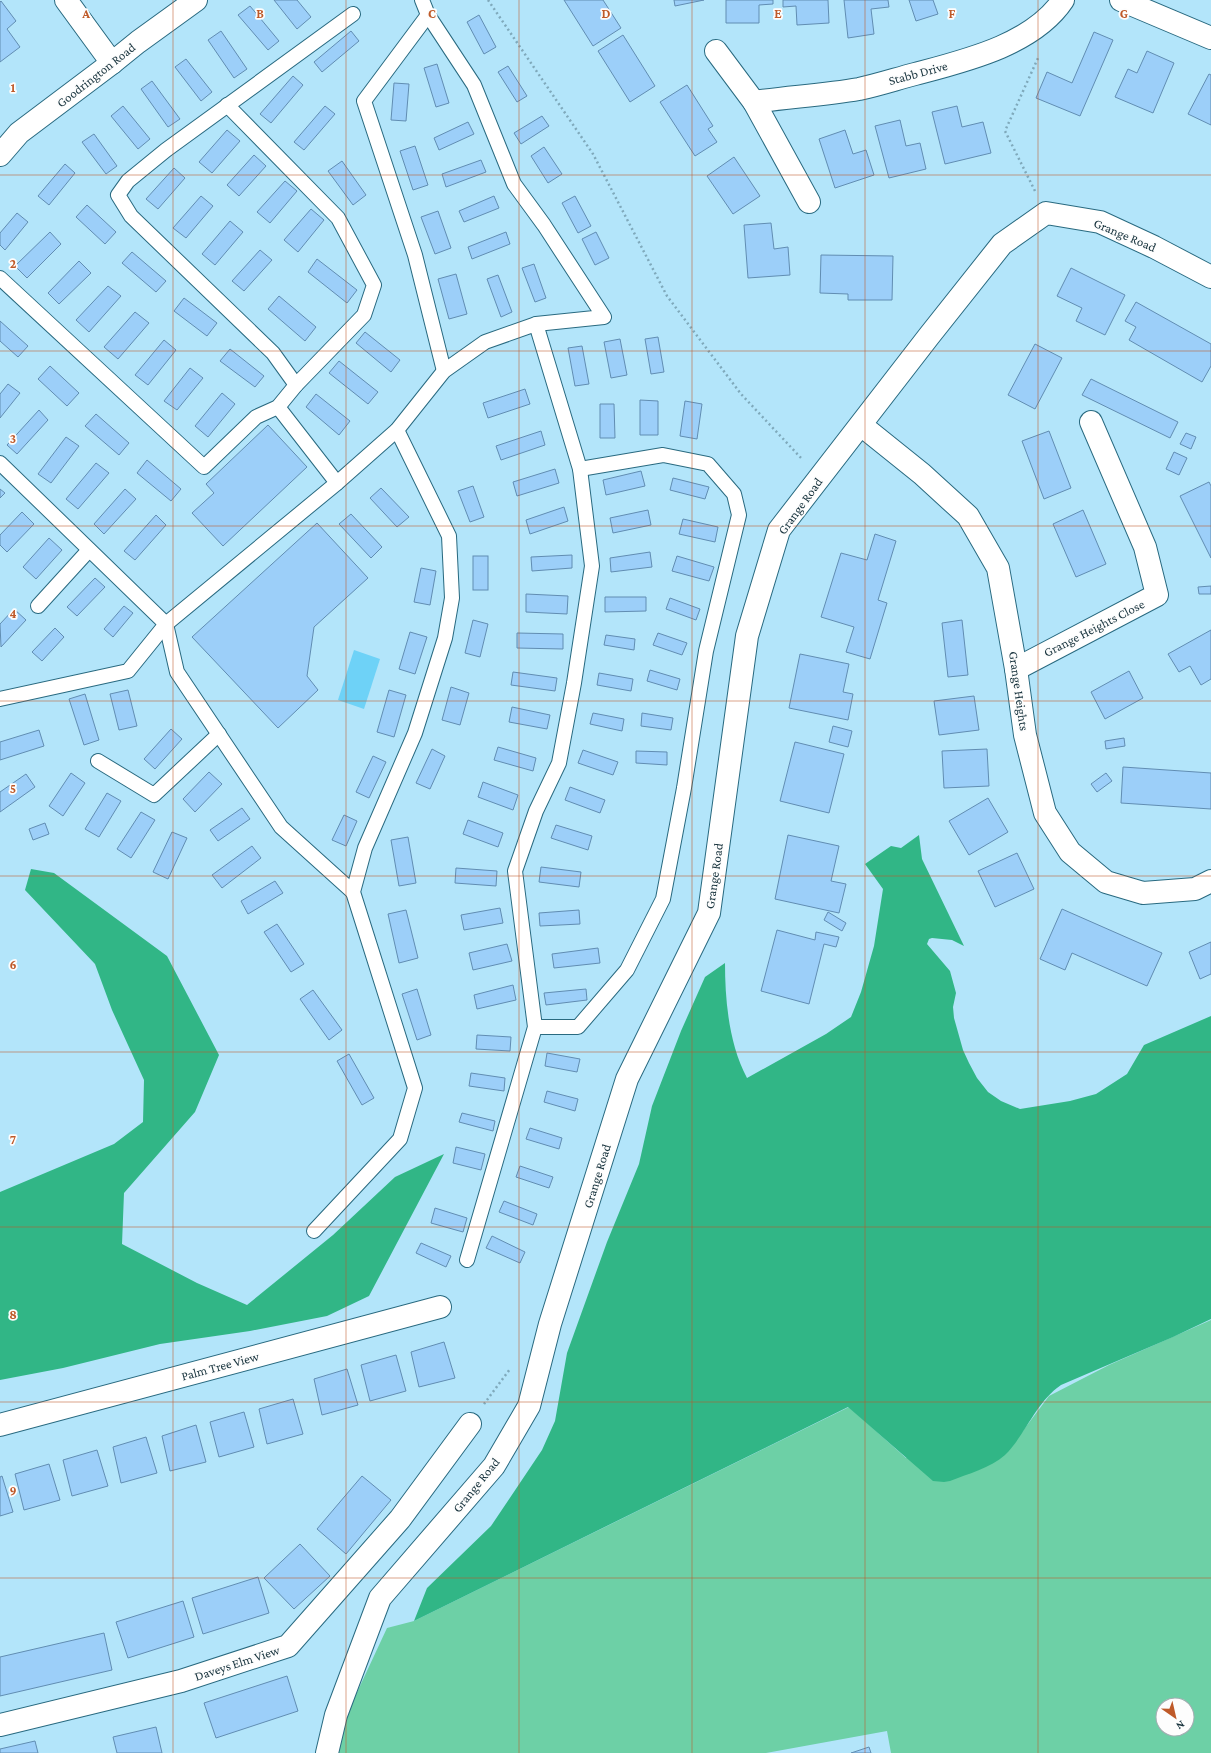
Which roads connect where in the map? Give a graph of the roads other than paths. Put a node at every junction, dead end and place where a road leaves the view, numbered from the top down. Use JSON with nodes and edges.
{"nodes":[{"id":1,"x":66,"y":0,"type":"edge"},
{"id":2,"x":196,"y":0,"type":"edge"},
{"id":3,"x":422,"y":0,"type":"edge"},
{"id":4,"x":1063,"y":0,"type":"edge"},
{"id":5,"x":1121,"y":0,"type":"edge"},
{"id":6,"x":353,"y":14,"type":"dead end"},
{"id":7,"x":428,"y":15,"type":"junction"},
{"id":8,"x":1211,"y":38,"type":"edge"},
{"id":9,"x":716,"y":51,"type":"dead end"},
{"id":10,"x":112,"y":63,"type":"junction"},
{"id":11,"x":754,"y":102,"type":"junction"},
{"id":12,"x":227,"y":104,"type":"junction"},
{"id":13,"x":0,"y":155,"type":"edge"},
{"id":14,"x":810,"y":202,"type":"dead end"},
{"id":15,"x":1211,"y":277,"type":"edge"},
{"id":16,"x":0,"y":278,"type":"edge"},
{"id":17,"x":536,"y":324,"type":"junction"},
{"id":18,"x":444,"y":371,"type":"junction"},
{"id":19,"x":296,"y":384,"type":"junction"},
{"id":20,"x":278,"y":407,"type":"junction"},
{"id":21,"x":1091,"y":422,"type":"dead end"},
{"id":22,"x":861,"y":425,"type":"junction"},
{"id":23,"x":396,"y":430,"type":"junction"},
{"id":24,"x":0,"y":463,"type":"edge"},
{"id":25,"x":580,"y":469,"type":"junction"},
{"id":26,"x":337,"y":483,"type":"junction"},
{"id":27,"x":89,"y":550,"type":"junction"},
{"id":28,"x":38,"y":606,"type":"dead end"},
{"id":29,"x":166,"y":624,"type":"junction"},
{"id":30,"x":1016,"y":669,"type":"junction"},
{"id":31,"x":0,"y":699,"type":"edge"},
{"id":32,"x":219,"y":734,"type":"junction"},
{"id":33,"x":98,"y":761,"type":"dead end"},
{"id":34,"x":1211,"y":881,"type":"edge"},
{"id":35,"x":353,"y":892,"type":"junction"},
{"id":36,"x":535,"y":1027,"type":"junction"},
{"id":37,"x":314,"y":1230,"type":"dead end"},
{"id":38,"x":467,"y":1260,"type":"dead end"},
{"id":39,"x":440,"y":1307,"type":"dead end"},
{"id":40,"x":470,"y":1424,"type":"dead end"},
{"id":41,"x":0,"y":1425,"type":"edge"},
{"id":42,"x":0,"y":1725,"type":"edge"},
{"id":43,"x":327,"y":1753,"type":"edge"}],
"edges":[{"from":1,"to":10,"type":"street"},
{"from":2,"to":10,"type":"street","name":"Goodrington Road"},
{"from":3,"to":7,"type":"lane"},
{"from":4,"to":11,"type":"street","name":"Stabb Drive"},
{"from":5,"to":8,"type":"street"},
{"from":6,"to":12,"type":"lane"},
{"from":7,"to":17,"type":"lane"},
{"from":7,"to":18,"type":"lane"},
{"from":9,"to":11,"type":"street"},
{"from":10,"to":13,"type":"street","name":"Goodrington Road"},
{"from":11,"to":14,"type":"street"},
{"from":12,"to":19,"type":"lane"},
{"from":12,"to":19,"type":"lane"},
{"from":15,"to":22,"type":"street","name":"Grange Road"},
{"from":16,"to":20,"type":"lane"},
{"from":17,"to":18,"type":"lane"},
{"from":17,"to":25,"type":"lane"},
{"from":18,"to":23,"type":"lane"},
{"from":19,"to":20,"type":"lane"},
{"from":20,"to":26,"type":"lane"},
{"from":21,"to":30,"type":"street","name":"Grange Heights Close"},
{"from":22,"to":30,"type":"street","name":"Grange Heights"},
{"from":22,"to":43,"type":"street","name":"Grange Road"},
{"from":23,"to":26,"type":"lane"},
{"from":23,"to":35,"type":"lane"},
{"from":24,"to":27,"type":"lane"},
{"from":25,"to":36,"type":"lane"},
{"from":25,"to":36,"type":"lane"},
{"from":26,"to":29,"type":"lane"},
{"from":27,"to":28,"type":"lane"},
{"from":27,"to":29,"type":"lane"},
{"from":29,"to":31,"type":"lane"},
{"from":29,"to":32,"type":"lane"},
{"from":30,"to":34,"type":"street","name":"Grange Heights"},
{"from":32,"to":33,"type":"lane"},
{"from":32,"to":35,"type":"lane"},
{"from":35,"to":37,"type":"lane"},
{"from":36,"to":38,"type":"lane"},
{"from":39,"to":41,"type":"street","name":"Palm Tree View"},
{"from":40,"to":42,"type":"street","name":"Daveys Elm View"}]}
